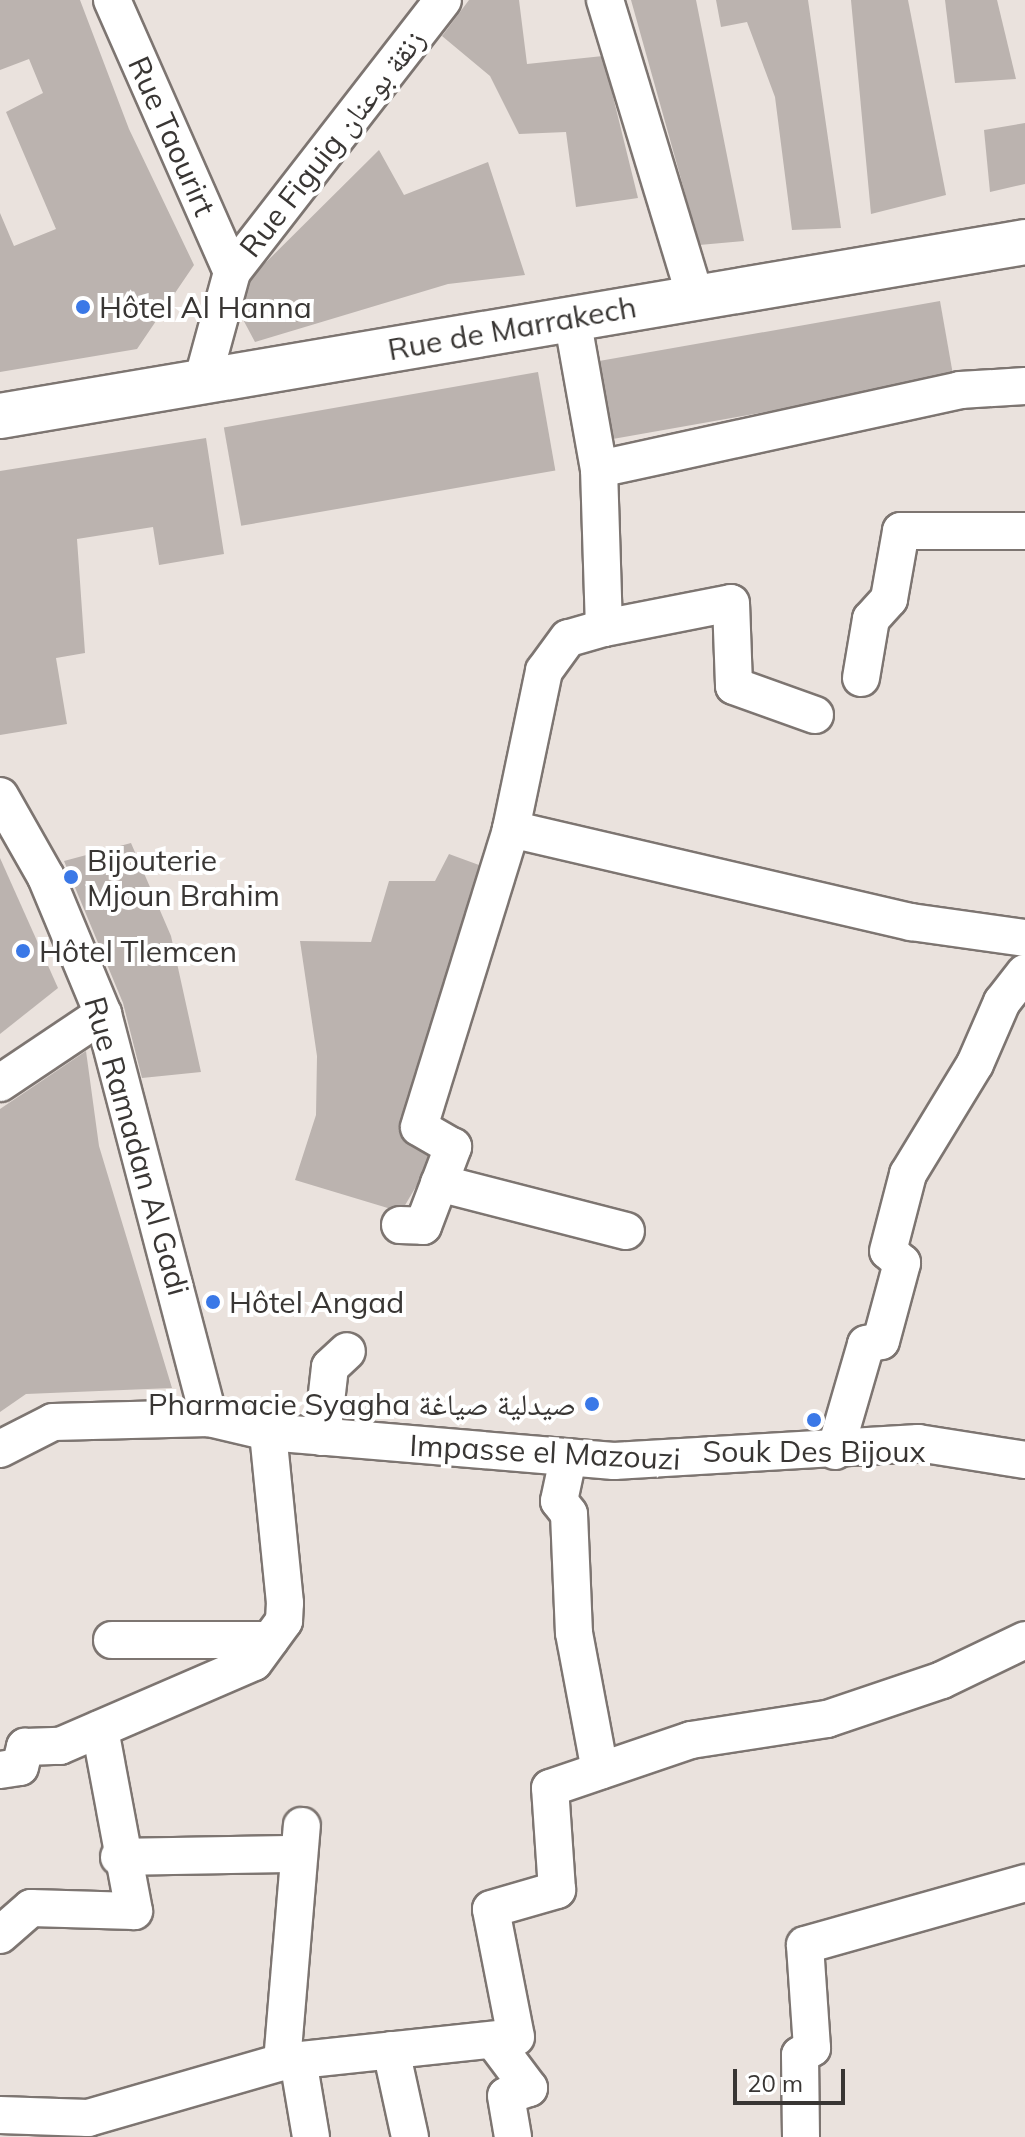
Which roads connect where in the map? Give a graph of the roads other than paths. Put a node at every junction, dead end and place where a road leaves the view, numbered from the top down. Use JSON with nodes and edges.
{"nodes":[{"id":1,"x":112,"y":0,"type":"edge"},
{"id":2,"x":443,"y":0,"type":"edge"},
{"id":3,"x":605,"y":0,"type":"edge"},
{"id":4,"x":1025,"y":242,"type":"edge"},
{"id":5,"x":232,"y":272,"type":"junction"},
{"id":6,"x":695,"y":297,"type":"junction"},
{"id":7,"x":572,"y":318,"type":"junction"},
{"id":8,"x":202,"y":382,"type":"junction"},
{"id":9,"x":1025,"y":386,"type":"edge"},
{"id":10,"x":0,"y":416,"type":"edge"},
{"id":11,"x":599,"y":469,"type":"junction"},
{"id":12,"x":1025,"y":531,"type":"edge"},
{"id":13,"x":604,"y":628,"type":"junction"},
{"id":14,"x":861,"y":678,"type":"dead end"},
{"id":15,"x":815,"y":715,"type":"dead end"},
{"id":16,"x":0,"y":796,"type":"edge"},
{"id":17,"x":511,"y":829,"type":"junction"},
{"id":18,"x":1024,"y":935,"type":"edge"},
{"id":19,"x":1025,"y":973,"type":"edge"},
{"id":20,"x":103,"y":1014,"type":"junction"},
{"id":21,"x":0,"y":1083,"type":"edge"},
{"id":22,"x":439,"y":1183,"type":"junction"},
{"id":23,"x":400,"y":1225,"type":"dead end"},
{"id":24,"x":626,"y":1231,"type":"dead end"},
{"id":25,"x":347,"y":1351,"type":"dead end"},
{"id":26,"x":209,"y":1418,"type":"junction"},
{"id":27,"x":268,"y":1432,"type":"junction"},
{"id":28,"x":322,"y":1437,"type":"junction"},
{"id":29,"x":0,"y":1449,"type":"edge"},
{"id":30,"x":835,"y":1451,"type":"junction"},
{"id":31,"x":568,"y":1459,"type":"junction"},
{"id":32,"x":1025,"y":1460,"type":"edge"},
{"id":33,"x":112,"y":1640,"type":"dead end"},
{"id":34,"x":270,"y":1640,"type":"junction"},
{"id":35,"x":1025,"y":1640,"type":"edge"},
{"id":36,"x":100,"y":1729,"type":"junction"},
{"id":37,"x":0,"y":1770,"type":"edge"},
{"id":38,"x":600,"y":1771,"type":"junction"},
{"id":39,"x":119,"y":1857,"type":"junction"},
{"id":40,"x":1025,"y":1883,"type":"edge"},
{"id":41,"x":0,"y":1935,"type":"edge"},
{"id":42,"x":493,"y":2040,"type":"junction"},
{"id":43,"x":391,"y":2050,"type":"junction"},
{"id":44,"x":290,"y":2061,"type":"junction"},
{"id":45,"x":0,"y":2115,"type":"edge"},
{"id":46,"x":311,"y":2137,"type":"edge"},
{"id":47,"x":410,"y":2137,"type":"edge"},
{"id":48,"x":513,"y":2137,"type":"edge"},
{"id":49,"x":801,"y":2137,"type":"edge"}],
"edges":[{"from":1,"to":5,"type":"street","name":"Rue Taourirt"},
{"from":2,"to":5,"type":"street","name":"Rue Figuig زنقة بوعنان"},
{"from":3,"to":6,"type":"street"},
{"from":4,"to":6,"type":"main road","name":"Rue de Marrakech"},
{"from":5,"to":8,"type":"street","name":"Rue Figuig زنقة بوعنان"},
{"from":6,"to":7,"type":"main road","name":"Rue de Marrakech"},
{"from":7,"to":8,"type":"main road","name":"Rue de Marrakech"},
{"from":7,"to":11,"type":"street"},
{"from":8,"to":10,"type":"main road","name":"Rue de Marrakech"},
{"from":9,"to":11,"type":"street"},
{"from":11,"to":13,"type":"street"},
{"from":12,"to":14,"type":"street"},
{"from":13,"to":15,"type":"street"},
{"from":13,"to":17,"type":"street"},
{"from":16,"to":20,"type":"street","name":"Rue Ramadan Al Gadi"},
{"from":17,"to":18,"type":"street"},
{"from":17,"to":22,"type":"street"},
{"from":19,"to":30,"type":"street"},
{"from":20,"to":21,"type":"street"},
{"from":20,"to":26,"type":"street","name":"Rue Ramadan Al Gadi"},
{"from":22,"to":23,"type":"street"},
{"from":22,"to":24,"type":"street"},
{"from":25,"to":28,"type":"street"},
{"from":26,"to":27,"type":"street","name":"Impasse el Mazouzi"},
{"from":26,"to":29,"type":"street","name":"Impasse el Mazouzi"},
{"from":27,"to":28,"type":"street","name":"Impasse el Mazouzi"},
{"from":27,"to":34,"type":"street"},
{"from":28,"to":31,"type":"street","name":"Impasse el Mazouzi"},
{"from":30,"to":31,"type":"street","name":"Impasse el Mazouzi"},
{"from":30,"to":32,"type":"street","name":"Impasse el Mazouzi"},
{"from":31,"to":38,"type":"street"},
{"from":33,"to":34,"type":"street"},
{"from":34,"to":36,"type":"street"},
{"from":35,"to":38,"type":"street"},
{"from":36,"to":37,"type":"street"},
{"from":36,"to":39,"type":"street"},
{"from":38,"to":42,"type":"street"},
{"from":39,"to":41,"type":"street"},
{"from":39,"to":44,"type":"street"},
{"from":40,"to":49,"type":"street"},
{"from":42,"to":43,"type":"street"},
{"from":42,"to":48,"type":"street"},
{"from":43,"to":44,"type":"street"},
{"from":43,"to":47,"type":"street"},
{"from":44,"to":45,"type":"street"},
{"from":44,"to":46,"type":"street"}]}
